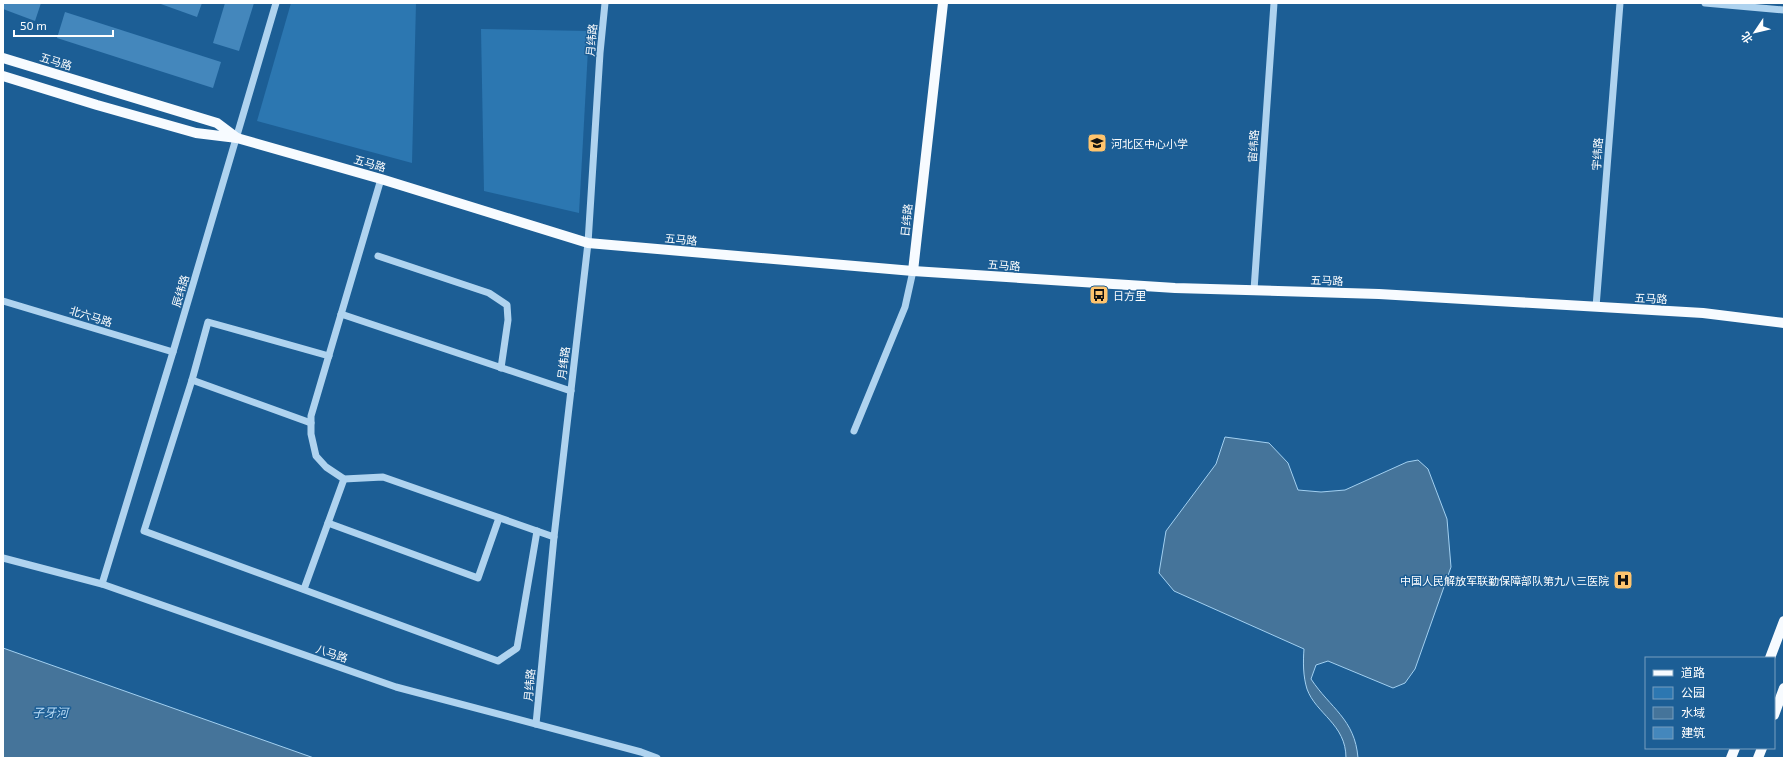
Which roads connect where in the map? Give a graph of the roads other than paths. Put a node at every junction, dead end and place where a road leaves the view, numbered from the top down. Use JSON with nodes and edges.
{"nodes":[{"id":1,"x":276,"y":3,"type":"edge"},
{"id":2,"x":605,"y":3,"type":"edge"},
{"id":3,"x":942,"y":3,"type":"edge"},
{"id":4,"x":1274,"y":3,"type":"edge"},
{"id":5,"x":1620,"y":3,"type":"edge"},
{"id":6,"x":1705,"y":3,"type":"edge"},
{"id":7,"x":1784,"y":10,"type":"edge"},
{"id":8,"x":3,"y":58,"type":"edge"},
{"id":9,"x":3,"y":76,"type":"edge"},
{"id":10,"x":237,"y":138,"type":"junction"},
{"id":11,"x":381,"y":179,"type":"junction"},
{"id":12,"x":588,"y":243,"type":"junction"},
{"id":13,"x":378,"y":256,"type":"dead end"},
{"id":14,"x":913,"y":271,"type":"junction"},
{"id":15,"x":1254,"y":290,"type":"junction"},
{"id":16,"x":3,"y":300,"type":"edge"},
{"id":17,"x":1596,"y":306,"type":"junction"},
{"id":18,"x":341,"y":314,"type":"junction"},
{"id":19,"x":1784,"y":323,"type":"edge"},
{"id":20,"x":173,"y":352,"type":"junction"},
{"id":21,"x":329,"y":356,"type":"junction"},
{"id":22,"x":501,"y":368,"type":"junction"},
{"id":23,"x":192,"y":380,"type":"junction"},
{"id":24,"x":571,"y":391,"type":"junction"},
{"id":25,"x":311,"y":423,"type":"junction"},
{"id":26,"x":854,"y":431,"type":"dead end"},
{"id":27,"x":344,"y":479,"type":"junction"},
{"id":28,"x":500,"y":518,"type":"junction"},
{"id":29,"x":328,"y":523,"type":"junction"},
{"id":30,"x":537,"y":531,"type":"junction"},
{"id":31,"x":554,"y":537,"type":"junction"},
{"id":32,"x":3,"y":558,"type":"edge"},
{"id":33,"x":102,"y":584,"type":"junction"},
{"id":34,"x":304,"y":589,"type":"junction"},
{"id":35,"x":1784,"y":621,"type":"edge"},
{"id":36,"x":1770,"y":657,"type":"edge"},
{"id":37,"x":1784,"y":688,"type":"edge"},
{"id":38,"x":1775,"y":712,"type":"edge"},
{"id":39,"x":536,"y":724,"type":"junction"},
{"id":40,"x":657,"y":758,"type":"edge"}],
"edges":[{"from":1,"to":10,"type":"street","name":"辰纬路"},
{"from":2,"to":12,"type":"street","name":"月纬路"},
{"from":3,"to":14,"type":"main road","name":"日纬路"},
{"from":4,"to":15,"type":"street","name":"宙纬路"},
{"from":5,"to":17,"type":"street","name":"宇纬路"},
{"from":6,"to":7,"type":"street"},
{"from":8,"to":10,"type":"main road","name":"五马路"},
{"from":9,"to":10,"type":"main road","name":"五马路"},
{"from":10,"to":11,"type":"main road","name":"五马路"},
{"from":10,"to":20,"type":"street","name":"辰纬路"},
{"from":11,"to":12,"type":"main road","name":"五马路"},
{"from":11,"to":18,"type":"street"},
{"from":12,"to":14,"type":"main road","name":"五马路"},
{"from":12,"to":24,"type":"street","name":"月纬路"},
{"from":13,"to":22,"type":"street"},
{"from":14,"to":15,"type":"main road","name":"五马路"},
{"from":14,"to":26,"type":"street","name":"日纬路"},
{"from":15,"to":17,"type":"main road","name":"五马路"},
{"from":16,"to":20,"type":"street","name":"北六马路"},
{"from":17,"to":19,"type":"main road","name":"五马路"},
{"from":18,"to":21,"type":"street"},
{"from":18,"to":22,"type":"street"},
{"from":20,"to":33,"type":"street","name":"辰纬路"},
{"from":21,"to":23,"type":"street"},
{"from":21,"to":25,"type":"street"},
{"from":22,"to":24,"type":"street"},
{"from":23,"to":25,"type":"street"},
{"from":23,"to":34,"type":"street"},
{"from":24,"to":31,"type":"street","name":"月纬路"},
{"from":25,"to":27,"type":"street"},
{"from":27,"to":28,"type":"street"},
{"from":27,"to":29,"type":"street"},
{"from":28,"to":29,"type":"street"},
{"from":28,"to":30,"type":"street"},
{"from":29,"to":34,"type":"street"},
{"from":30,"to":31,"type":"street"},
{"from":30,"to":34,"type":"street"},
{"from":31,"to":39,"type":"street","name":"月纬路"},
{"from":32,"to":33,"type":"street","name":"八马路"},
{"from":33,"to":39,"type":"street","name":"八马路"},
{"from":35,"to":36,"type":"main road"},
{"from":37,"to":38,"type":"main road"},
{"from":39,"to":40,"type":"street","name":"八马路"}]}
